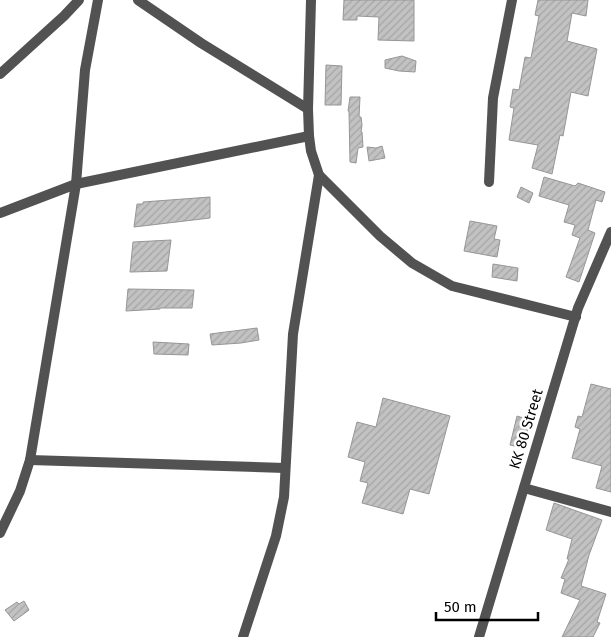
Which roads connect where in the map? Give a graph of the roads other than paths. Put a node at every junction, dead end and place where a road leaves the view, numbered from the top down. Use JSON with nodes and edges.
{"nodes":[{"id":1,"x":79,"y":0,"type":"edge"},
{"id":2,"x":98,"y":0,"type":"edge"},
{"id":3,"x":138,"y":0,"type":"edge"},
{"id":4,"x":312,"y":0,"type":"edge"},
{"id":5,"x":512,"y":0,"type":"edge"},
{"id":6,"x":0,"y":74,"type":"edge"},
{"id":7,"x":308,"y":109,"type":"junction"},
{"id":8,"x":309,"y":136,"type":"junction"},
{"id":9,"x":319,"y":174,"type":"junction"},
{"id":10,"x":489,"y":182,"type":"dead end"},
{"id":11,"x":76,"y":184,"type":"junction"},
{"id":12,"x":0,"y":213,"type":"edge"},
{"id":13,"x":611,"y":232,"type":"edge"},
{"id":14,"x":576,"y":317,"type":"junction"},
{"id":15,"x":30,"y":460,"type":"junction"},
{"id":16,"x":285,"y":468,"type":"junction"},
{"id":17,"x":524,"y":488,"type":"junction"},
{"id":18,"x":611,"y":512,"type":"edge"},
{"id":19,"x":0,"y":533,"type":"edge"},
{"id":20,"x":481,"y":636,"type":"edge"},
{"id":21,"x":243,"y":637,"type":"edge"}],
"edges":[{"from":1,"to":6,"type":"street"},
{"from":2,"to":11,"type":"street"},
{"from":3,"to":7,"type":"street"},
{"from":4,"to":7,"type":"street"},
{"from":5,"to":10,"type":"street"},
{"from":7,"to":8,"type":"street"},
{"from":8,"to":9,"type":"street"},
{"from":8,"to":11,"type":"street"},
{"from":9,"to":14,"type":"street"},
{"from":9,"to":16,"type":"street"},
{"from":11,"to":12,"type":"street"},
{"from":11,"to":15,"type":"street"},
{"from":13,"to":14,"type":"street","name":"KK 80 Street"},
{"from":14,"to":17,"type":"street","name":"KK 80 Street"},
{"from":15,"to":16,"type":"street"},
{"from":15,"to":19,"type":"street"},
{"from":16,"to":21,"type":"street"},
{"from":17,"to":18,"type":"street"},
{"from":17,"to":20,"type":"street","name":"KK 80 Street"}]}
